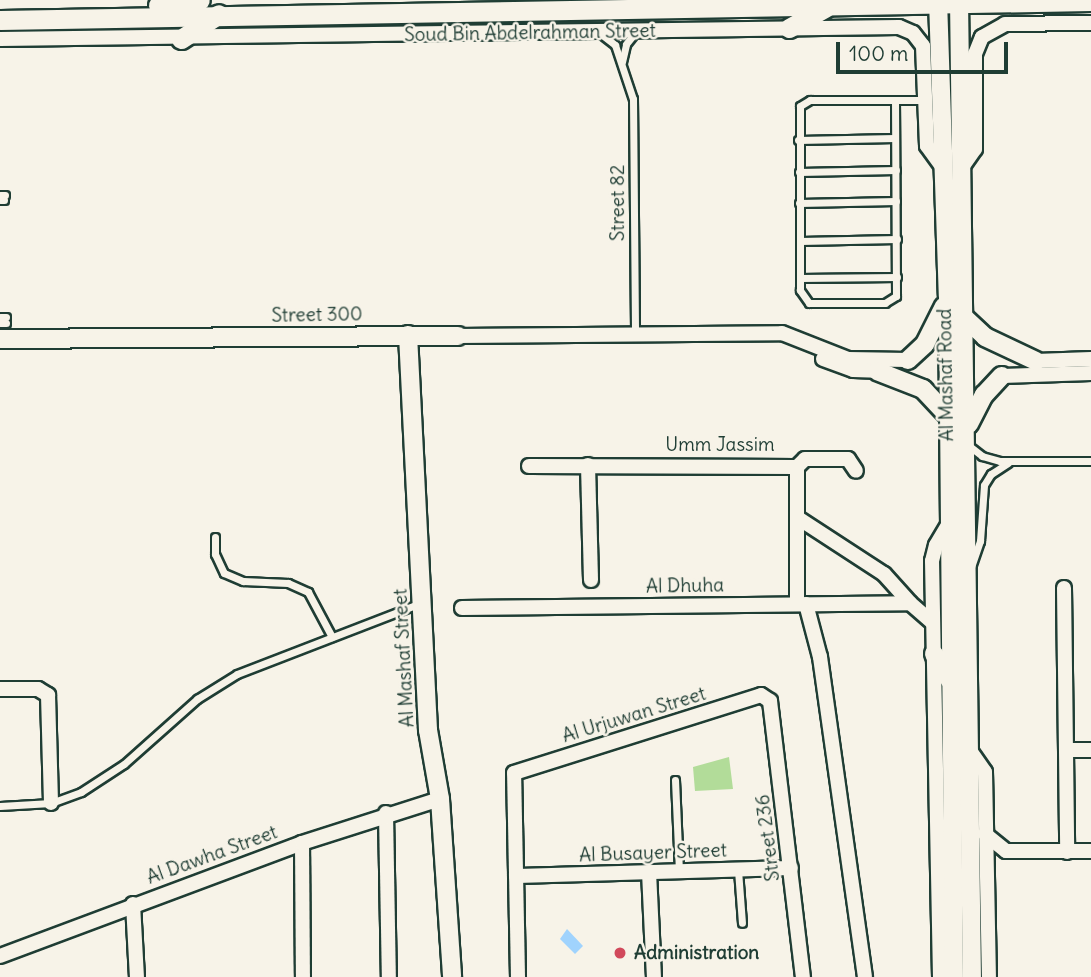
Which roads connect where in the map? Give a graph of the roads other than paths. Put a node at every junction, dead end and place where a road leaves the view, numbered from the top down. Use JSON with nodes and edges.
{"nodes":[{"id":1,"x":200,"y":0,"type":"edge"},
{"id":2,"x":752,"y":0,"type":"edge"},
{"id":3,"x":947,"y":1,"type":"edge"},
{"id":4,"x":1091,"y":1,"type":"edge"},
{"id":5,"x":440,"y":5,"type":"edge"},
{"id":6,"x":829,"y":5,"type":"junction"},
{"id":7,"x":730,"y":8,"type":"junction"},
{"id":8,"x":220,"y":14,"type":"junction"},
{"id":9,"x":106,"y":18,"type":"junction"},
{"id":10,"x":0,"y":20,"type":"edge"},
{"id":11,"x":1091,"y":23,"type":"edge"},
{"id":12,"x":789,"y":28,"type":"junction"},
{"id":13,"x":597,"y":32,"type":"junction"},
{"id":14,"x":636,"y":32,"type":"junction"},
{"id":15,"x":0,"y":39,"type":"edge"},
{"id":16,"x":181,"y":39,"type":"junction"},
{"id":17,"x":622,"y":73,"type":"junction"},
{"id":18,"x":895,"y":100,"type":"junction"},
{"id":19,"x":926,"y":100,"type":"junction"},
{"id":20,"x":895,"y":138,"type":"junction"},
{"id":21,"x":798,"y":140,"type":"junction"},
{"id":22,"x":963,"y":166,"type":"junction"},
{"id":23,"x":944,"y":169,"type":"junction"},
{"id":24,"x":896,"y":170,"type":"junction"},
{"id":25,"x":799,"y":172,"type":"junction"},
{"id":26,"x":896,"y":201,"type":"junction"},
{"id":27,"x":799,"y":203,"type":"junction"},
{"id":28,"x":897,"y":239,"type":"junction"},
{"id":29,"x":800,"y":241,"type":"junction"},
{"id":30,"x":897,"y":277,"type":"junction"},
{"id":31,"x":800,"y":278,"type":"junction"},
{"id":32,"x":948,"y":296,"type":"junction"},
{"id":33,"x":966,"y":319,"type":"junction"},
{"id":34,"x":2,"y":324,"type":"edge"},
{"id":35,"x":408,"y":335,"type":"junction"},
{"id":36,"x":458,"y":336,"type":"joint"},
{"id":37,"x":635,"y":336,"type":"junction"},
{"id":38,"x":711,"y":336,"type":"junction"},
{"id":39,"x":1091,"y":359,"type":"edge"},
{"id":40,"x":908,"y":360,"type":"joint"},
{"id":41,"x":1036,"y":362,"type":"joint"},
{"id":42,"x":877,"y":371,"type":"joint"},
{"id":43,"x":1091,"y":373,"type":"edge"},
{"id":44,"x":1002,"y":376,"type":"joint"},
{"id":45,"x":946,"y":414,"type":"junction"},
{"id":46,"x":967,"y":437,"type":"junction"},
{"id":47,"x":1091,"y":461,"type":"edge"},
{"id":48,"x":1009,"y":462,"type":"junction"},
{"id":49,"x":588,"y":465,"type":"junction"},
{"id":50,"x":529,"y":466,"type":"dead end"},
{"id":51,"x":797,"y":467,"type":"junction"},
{"id":52,"x":856,"y":471,"type":"dead end"},
{"id":53,"x":799,"y":518,"type":"junction"},
{"id":54,"x":949,"y":523,"type":"junction"},
{"id":55,"x":215,"y":537,"type":"dead end"},
{"id":56,"x":968,"y":571,"type":"junction"},
{"id":57,"x":590,"y":580,"type":"dead end"},
{"id":58,"x":933,"y":582,"type":"junction"},
{"id":59,"x":1065,"y":588,"type":"dead end"},
{"id":60,"x":422,"y":603,"type":"junction"},
{"id":61,"x":909,"y":603,"type":"junction"},
{"id":62,"x":802,"y":604,"type":"junction"},
{"id":63,"x":462,"y":608,"type":"dead end"},
{"id":64,"x":933,"y":623,"type":"junction"},
{"id":65,"x":332,"y":636,"type":"junction"},
{"id":66,"x":934,"y":653,"type":"junction"},
{"id":67,"x":951,"y":684,"type":"junction"},
{"id":68,"x":0,"y":689,"type":"edge"},
{"id":69,"x":767,"y":695,"type":"joint"},
{"id":70,"x":969,"y":750,"type":"junction"},
{"id":71,"x":1066,"y":750,"type":"junction"},
{"id":72,"x":1091,"y":750,"type":"edge"},
{"id":73,"x":675,"y":780,"type":"dead end"},
{"id":74,"x":440,"y":799,"type":"junction"},
{"id":75,"x":51,"y":803,"type":"junction"},
{"id":76,"x":0,"y":807,"type":"edge"},
{"id":77,"x":386,"y":813,"type":"junction"},
{"id":78,"x":985,"y":834,"type":"junction"},
{"id":79,"x":302,"y":843,"type":"junction"},
{"id":80,"x":1006,"y":851,"type":"junction"},
{"id":81,"x":1091,"y":851,"type":"edge"},
{"id":82,"x":1067,"y":852,"type":"junction"},
{"id":83,"x":791,"y":868,"type":"junction"},
{"id":84,"x":738,"y":870,"type":"junction"},
{"id":85,"x":649,"y":872,"type":"junction"},
{"id":86,"x":679,"y":872,"type":"junction"},
{"id":87,"x":986,"y":874,"type":"junction"},
{"id":88,"x":516,"y":876,"type":"junction"},
{"id":89,"x":133,"y":904,"type":"junction"},
{"id":90,"x":742,"y":923,"type":"dead end"},
{"id":91,"x":0,"y":956,"type":"edge"},
{"id":92,"x":137,"y":977,"type":"edge"},
{"id":93,"x":303,"y":977,"type":"edge"},
{"id":94,"x":389,"y":977,"type":"edge"},
{"id":95,"x":452,"y":977,"type":"edge"},
{"id":96,"x":518,"y":977,"type":"edge"},
{"id":97,"x":654,"y":977,"type":"edge"},
{"id":98,"x":803,"y":977,"type":"edge"},
{"id":99,"x":864,"y":977,"type":"edge"},
{"id":100,"x":940,"y":977,"type":"edge"},
{"id":101,"x":954,"y":977,"type":"edge"},
{"id":102,"x":972,"y":977,"type":"edge"},
{"id":103,"x":989,"y":977,"type":"edge"}],
"edges":[{"from":1,"to":9,"type":"main road"},
{"from":2,"to":7,"type":"main road"},
{"from":3,"to":4,"type":"main road","name":"Soud Bin Abdelrahman Street"},
{"from":3,"to":6,"type":"main road","name":"Soud Bin Abdelrahman Street"},
{"from":3,"to":22,"type":"street","name":"Al Mashaf Road"},
{"from":3,"to":23,"type":"street","name":"Al Mashaf Road"},
{"from":5,"to":7,"type":"main road","name":"Soud Bin Abdelrahman Street"},
{"from":5,"to":8,"type":"main road","name":"Soud Bin Abdelrahman Street"},
{"from":6,"to":7,"type":"main road","name":"Soud Bin Abdelrahman Street"},
{"from":6,"to":12,"type":"main road"},
{"from":8,"to":9,"type":"main road","name":"Soud Bin Abdelrahman Street"},
{"from":8,"to":16,"type":"main road"},
{"from":9,"to":10,"type":"main road","name":"Soud Bin Abdelrahman Street"},
{"from":11,"to":22,"type":"street"},
{"from":12,"to":14,"type":"street","name":"Soud Bin Abdelrahman Street"},
{"from":12,"to":19,"type":"street","name":"Soud Bin Abdelrahman Street"},
{"from":13,"to":14,"type":"street","name":"Soud Bin Abdelrahman Street"},
{"from":13,"to":16,"type":"street","name":"Soud Bin Abdelrahman Street"},
{"from":13,"to":17,"type":"lane","name":"Street 82"},
{"from":14,"to":17,"type":"lane"},
{"from":15,"to":16,"type":"street","name":"Soud Bin Abdelrahman Street"},
{"from":17,"to":37,"type":"lane","name":"Street 82"},
{"from":18,"to":19,"type":"lane"},
{"from":18,"to":20,"type":"lane"},
{"from":18,"to":21,"type":"lane"},
{"from":19,"to":23,"type":"street","name":"Soud Bin Abdelrahman Street"},
{"from":20,"to":21,"type":"lane"},
{"from":20,"to":24,"type":"lane"},
{"from":21,"to":25,"type":"lane"},
{"from":22,"to":33,"type":"street","name":"Al Mashaf Road"},
{"from":23,"to":32,"type":"street","name":"Al Mashaf Road"},
{"from":24,"to":25,"type":"lane"},
{"from":24,"to":26,"type":"lane"},
{"from":25,"to":27,"type":"lane"},
{"from":26,"to":27,"type":"lane"},
{"from":26,"to":28,"type":"lane"},
{"from":27,"to":29,"type":"lane"},
{"from":28,"to":29,"type":"lane"},
{"from":28,"to":30,"type":"lane"},
{"from":29,"to":31,"type":"lane"},
{"from":30,"to":31,"type":"lane"},
{"from":30,"to":31,"type":"lane"},
{"from":32,"to":40,"type":"street"},
{"from":32,"to":45,"type":"street","name":"Al Mashaf Road"},
{"from":33,"to":41,"type":"street"},
{"from":33,"to":46,"type":"street","name":"Al Mashaf Road"},
{"from":34,"to":35,"type":"street","name":"Street 300"},
{"from":35,"to":36,"type":"street","name":"Street 300"},
{"from":35,"to":60,"type":"street","name":"Al Mashaf Street"},
{"from":36,"to":37,"type":"street","name":"Street 300"},
{"from":37,"to":38,"type":"street","name":"Street 300"},
{"from":38,"to":40,"type":"street"},
{"from":38,"to":42,"type":"street"},
{"from":39,"to":41,"type":"street"},
{"from":42,"to":45,"type":"street"},
{"from":43,"to":44,"type":"street"},
{"from":44,"to":46,"type":"street"},
{"from":45,"to":54,"type":"street","name":"Al Mashaf Road"},
{"from":46,"to":48,"type":"lane"},
{"from":46,"to":56,"type":"street","name":"Al Mashaf Road"},
{"from":47,"to":48,"type":"lane"},
{"from":48,"to":56,"type":"lane"},
{"from":49,"to":50,"type":"street","name":"Umm Jassim"},
{"from":49,"to":51,"type":"street","name":"Umm Jassim"},
{"from":49,"to":57,"type":"street"},
{"from":51,"to":52,"type":"street"},
{"from":51,"to":53,"type":"street","name":"Umm Jassim"},
{"from":53,"to":61,"type":"street"},
{"from":53,"to":62,"type":"street","name":"Umm Jassim"},
{"from":54,"to":58,"type":"street","name":"Al Mashaf Road"},
{"from":54,"to":67,"type":"street","name":"Al Mashaf Road"},
{"from":55,"to":65,"type":"lane"},
{"from":56,"to":70,"type":"street","name":"Al Mashaf Road"},
{"from":58,"to":61,"type":"street"},
{"from":58,"to":64,"type":"street","name":"Al Mashaf Road"},
{"from":59,"to":71,"type":"street"},
{"from":60,"to":65,"type":"lane"},
{"from":60,"to":74,"type":"street","name":"Al Mashaf Street"},
{"from":61,"to":62,"type":"street","name":"Al Dhuha"},
{"from":61,"to":64,"type":"street"},
{"from":62,"to":63,"type":"street","name":"Al Dhuha"},
{"from":62,"to":99,"type":"street","name":"Umm Jassim"},
{"from":64,"to":66,"type":"street","name":"Al Mashaf Road"},
{"from":65,"to":75,"type":"lane"},
{"from":66,"to":67,"type":"street"},
{"from":66,"to":100,"type":"street","name":"Al Mashaf Road"},
{"from":67,"to":101,"type":"street","name":"Al Mashaf Road"},
{"from":68,"to":75,"type":"street"},
{"from":69,"to":83,"type":"street","name":"Street 236"},
{"from":69,"to":88,"type":"street","name":"Al Urjuwan Street"},
{"from":70,"to":78,"type":"street","name":"Al Mashaf Road"},
{"from":70,"to":102,"type":"street","name":"Al Mashaf Road"},
{"from":71,"to":72,"type":"street"},
{"from":71,"to":82,"type":"street"},
{"from":73,"to":86,"type":"lane"},
{"from":74,"to":77,"type":"street","name":"Al Dawha Street"},
{"from":74,"to":95,"type":"street","name":"Al Mashaf Street"},
{"from":75,"to":76,"type":"lane"},
{"from":77,"to":79,"type":"street","name":"Al Dawha Street"},
{"from":77,"to":94,"type":"street"},
{"from":78,"to":80,"type":"street"},
{"from":78,"to":87,"type":"street","name":"Al Mashaf Road"},
{"from":79,"to":89,"type":"street","name":"Al Dawha Street"},
{"from":79,"to":93,"type":"street"},
{"from":80,"to":82,"type":"street"},
{"from":80,"to":87,"type":"street"},
{"from":81,"to":82,"type":"street"},
{"from":83,"to":84,"type":"street","name":"Al Busayer Street"},
{"from":83,"to":98,"type":"street","name":"Street 236"},
{"from":84,"to":86,"type":"street","name":"Al Busayer Street"},
{"from":84,"to":90,"type":"lane"},
{"from":85,"to":86,"type":"street","name":"Al Busayer Street"},
{"from":85,"to":88,"type":"street","name":"Al Busayer Street"},
{"from":85,"to":97,"type":"street"},
{"from":87,"to":103,"type":"street","name":"Al Mashaf Road"},
{"from":88,"to":96,"type":"street"},
{"from":89,"to":91,"type":"street","name":"Al Dawha Street"},
{"from":89,"to":92,"type":"street"}]}
